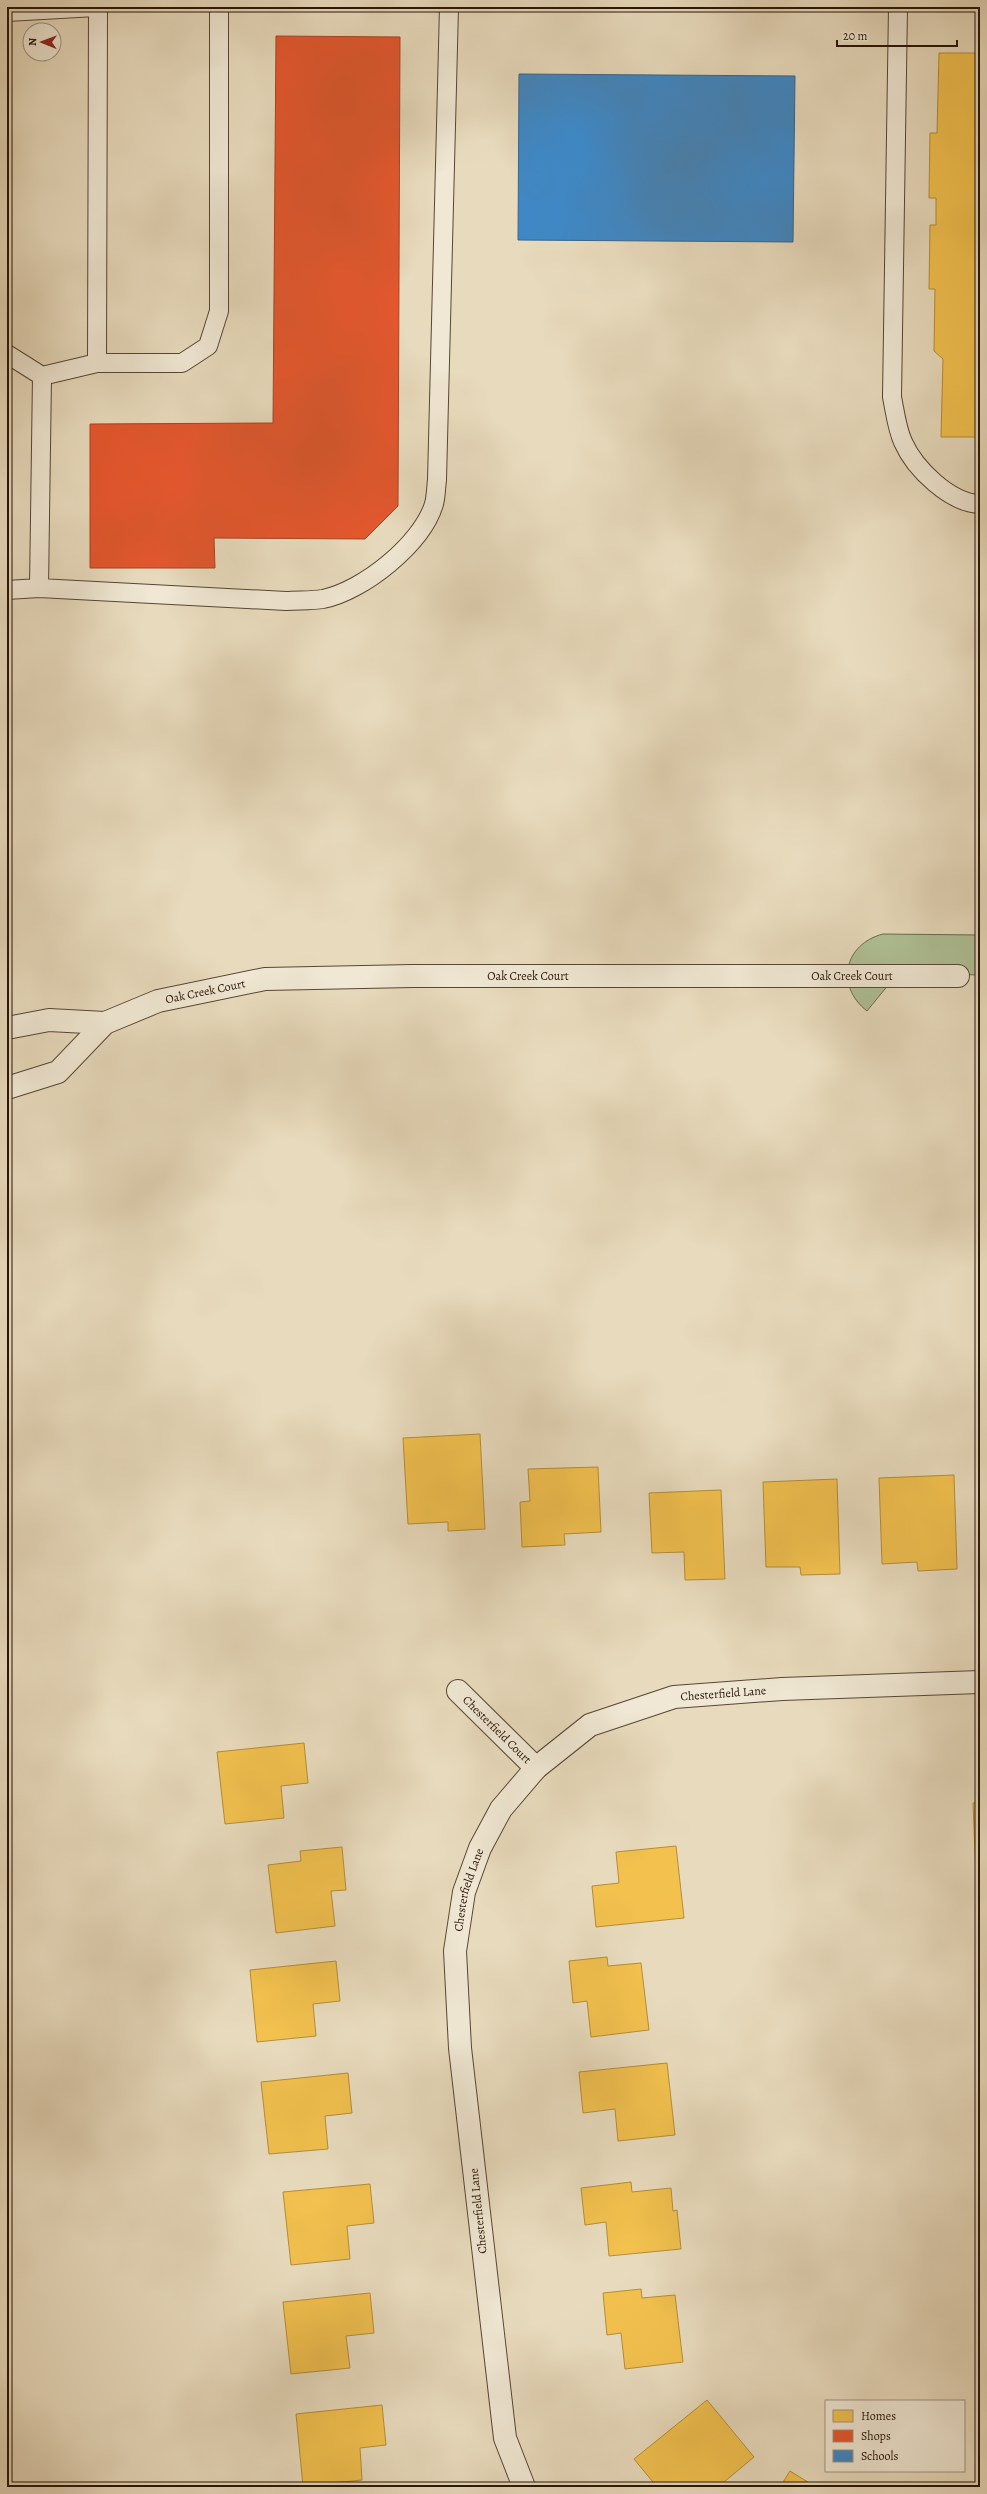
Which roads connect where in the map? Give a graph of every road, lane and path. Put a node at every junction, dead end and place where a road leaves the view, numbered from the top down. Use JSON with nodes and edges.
{"nodes":[{"id":1,"x":97,"y":7,"type":"edge"},
{"id":2,"x":219,"y":7,"type":"edge"},
{"id":3,"x":449,"y":7,"type":"edge"},
{"id":4,"x":898,"y":7,"type":"edge"},
{"id":5,"x":7,"y":12,"type":"edge"},
{"id":6,"x":7,"y":354,"type":"edge"},
{"id":7,"x":97,"y":363,"type":"junction"},
{"id":8,"x":42,"y":376,"type":"junction"},
{"id":9,"x":980,"y":504,"type":"edge"},
{"id":10,"x":39,"y":588,"type":"junction"},
{"id":11,"x":7,"y":590,"type":"edge"},
{"id":12,"x":958,"y":976,"type":"dead end"},
{"id":13,"x":105,"y":1023,"type":"junction"},
{"id":14,"x":7,"y":1028,"type":"edge"},
{"id":15,"x":7,"y":1088,"type":"edge"},
{"id":16,"x":980,"y":1682,"type":"edge"},
{"id":17,"x":458,"y":1691,"type":"dead end"},
{"id":18,"x":536,"y":1768,"type":"junction"},
{"id":19,"x":524,"y":2487,"type":"edge"}],
"edges":[{"from":1,"to":5,"type":"lane"},
{"from":1,"to":7,"type":"lane"},
{"from":2,"to":7,"type":"lane"},
{"from":3,"to":10,"type":"lane"},
{"from":4,"to":9,"type":"lane"},
{"from":6,"to":8,"type":"lane"},
{"from":7,"to":8,"type":"lane"},
{"from":8,"to":10,"type":"lane"},
{"from":10,"to":11,"type":"lane"},
{"from":12,"to":13,"type":"street","name":"Oak Creek Court"},
{"from":13,"to":14,"type":"street","name":"Oak Creek Court"},
{"from":13,"to":15,"type":"street","name":"Oak Creek Court"},
{"from":16,"to":18,"type":"street","name":"Chesterfield Lane"},
{"from":17,"to":18,"type":"street","name":"Chesterfield Court"},
{"from":18,"to":19,"type":"street","name":"Chesterfield Lane"}]}
